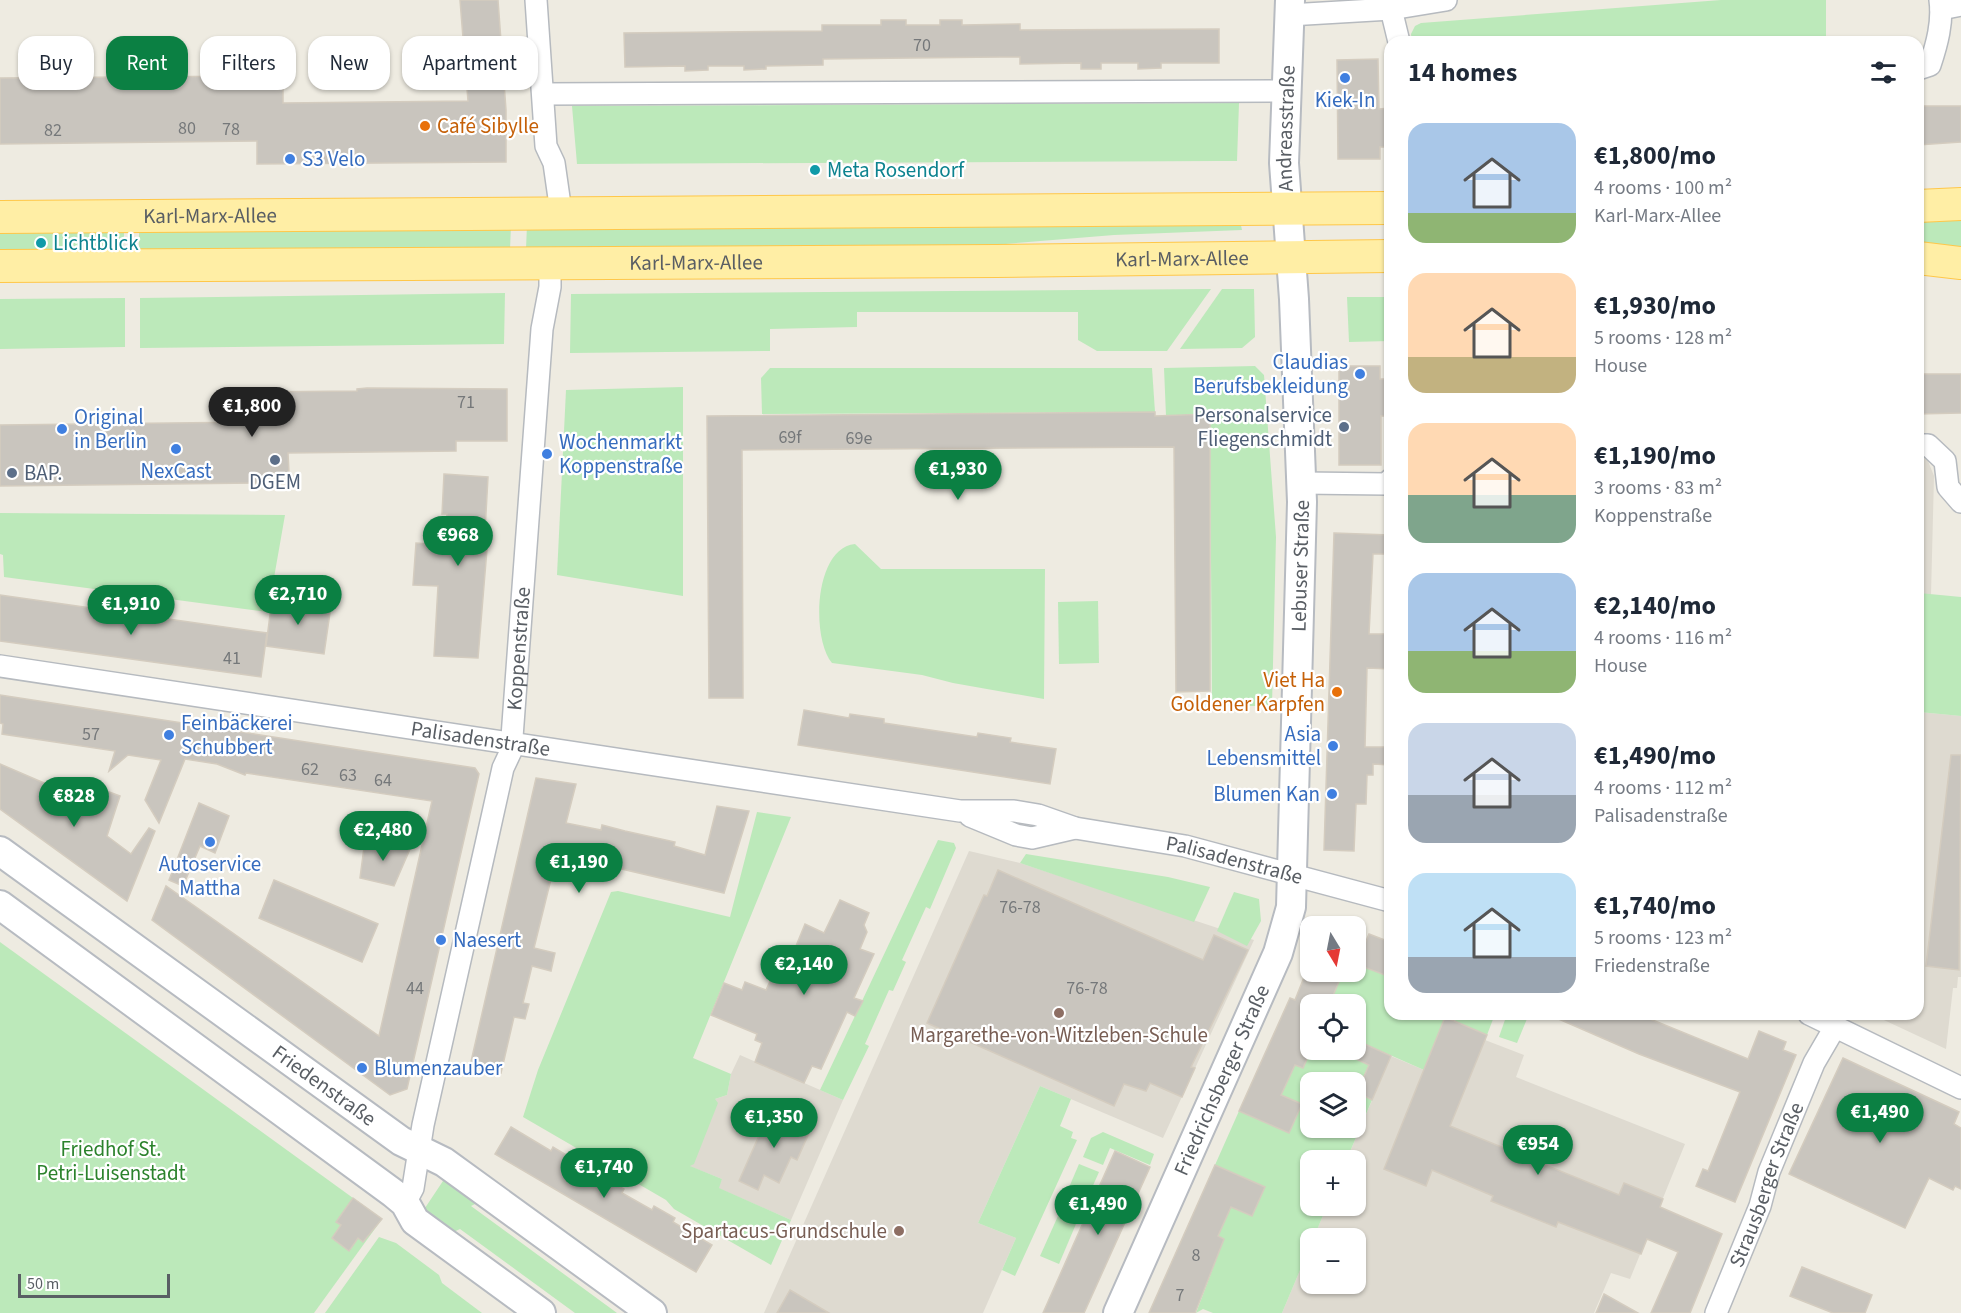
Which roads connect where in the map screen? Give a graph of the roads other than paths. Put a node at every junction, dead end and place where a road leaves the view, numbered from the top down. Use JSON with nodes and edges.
{"nodes":[{"id":1,"x":536,"y":0,"type":"edge"},
{"id":2,"x":1446,"y":0,"type":"edge"},
{"id":3,"x":1947,"y":4,"type":"edge"},
{"id":4,"x":1289,"y":7,"type":"edge"},
{"id":5,"x":1391,"y":9,"type":"junction"},
{"id":6,"x":1398,"y":36,"type":"edge"},
{"id":7,"x":1924,"y":67,"type":"edge"},
{"id":8,"x":1287,"y":91,"type":"junction"},
{"id":9,"x":544,"y":94,"type":"junction"},
{"id":10,"x":1961,"y":204,"type":"edge"},
{"id":11,"x":1924,"y":206,"type":"edge"},
{"id":12,"x":1384,"y":208,"type":"edge"},
{"id":13,"x":1286,"y":209,"type":"junction"},
{"id":14,"x":561,"y":212,"type":"junction"},
{"id":15,"x":0,"y":217,"type":"edge"},
{"id":16,"x":1291,"y":256,"type":"junction"},
{"id":17,"x":1384,"y":256,"type":"edge"},
{"id":18,"x":1924,"y":259,"type":"edge"},
{"id":19,"x":550,"y":262,"type":"junction"},
{"id":20,"x":1961,"y":263,"type":"edge"},
{"id":21,"x":0,"y":266,"type":"edge"},
{"id":22,"x":1924,"y":445,"type":"edge"},
{"id":23,"x":1302,"y":483,"type":"junction"},
{"id":24,"x":1384,"y":484,"type":"edge"},
{"id":25,"x":1961,"y":502,"type":"edge"},
{"id":26,"x":0,"y":666,"type":"edge"},
{"id":27,"x":512,"y":742,"type":"junction"},
{"id":28,"x":0,"y":851,"type":"edge"},
{"id":29,"x":1293,"y":874,"type":"junction"},
{"id":30,"x":1384,"y":899,"type":"edge"},
{"id":31,"x":0,"y":905,"type":"edge"},
{"id":32,"x":1821,"y":1020,"type":"edge"},
{"id":33,"x":1835,"y":1027,"type":"junction"},
{"id":34,"x":1961,"y":1088,"type":"edge"},
{"id":35,"x":418,"y":1152,"type":"junction"},
{"id":36,"x":405,"y":1203,"type":"junction"},
{"id":37,"x":541,"y":1313,"type":"edge"},
{"id":38,"x":652,"y":1313,"type":"edge"},
{"id":39,"x":1118,"y":1313,"type":"edge"},
{"id":40,"x":1716,"y":1313,"type":"edge"}],
"edges":[{"from":1,"to":9,"type":"street"},
{"from":2,"to":5,"type":"street"},
{"from":3,"to":7,"type":"street"},
{"from":4,"to":5,"type":"street"},
{"from":4,"to":8,"type":"street","name":"Andreasstraße"},
{"from":5,"to":6,"type":"street"},
{"from":8,"to":9,"type":"street"},
{"from":8,"to":13,"type":"street","name":"Andreasstraße"},
{"from":9,"to":14,"type":"street"},
{"from":10,"to":11,"type":"main road"},
{"from":12,"to":13,"type":"main road","name":"Karl-Marx-Allee"},
{"from":13,"to":14,"type":"main road","name":"Karl-Marx-Allee"},
{"from":13,"to":16,"type":"street","name":"Andreasstraße"},
{"from":14,"to":15,"type":"main road","name":"Karl-Marx-Allee"},
{"from":16,"to":17,"type":"main road","name":"Karl-Marx-Allee"},
{"from":16,"to":19,"type":"main road","name":"Karl-Marx-Allee"},
{"from":16,"to":23,"type":"street","name":"Lebuser Straße"},
{"from":18,"to":20,"type":"main road"},
{"from":19,"to":21,"type":"main road","name":"Karl-Marx-Allee"},
{"from":19,"to":27,"type":"street","name":"Koppenstraße"},
{"from":22,"to":25,"type":"street"},
{"from":23,"to":24,"type":"street"},
{"from":23,"to":29,"type":"street","name":"Lebuser Straße"},
{"from":26,"to":27,"type":"street","name":"Palisadenstraße"},
{"from":27,"to":29,"type":"street","name":"Palisadenstraße"},
{"from":27,"to":35,"type":"street","name":"Koppenstraße"},
{"from":28,"to":35,"type":"street","name":"Friedenstraße"},
{"from":29,"to":30,"type":"street","name":"Palisadenstraße"},
{"from":29,"to":39,"type":"street","name":"Friedrichsberger Straße"},
{"from":31,"to":36,"type":"street"},
{"from":32,"to":33,"type":"street"},
{"from":33,"to":34,"type":"street"},
{"from":33,"to":40,"type":"street","name":"Strausberger Straße"},
{"from":35,"to":36,"type":"street","name":"Koppenstraße"},
{"from":35,"to":38,"type":"street","name":"Friedenstraße"},
{"from":36,"to":37,"type":"street"}]}
